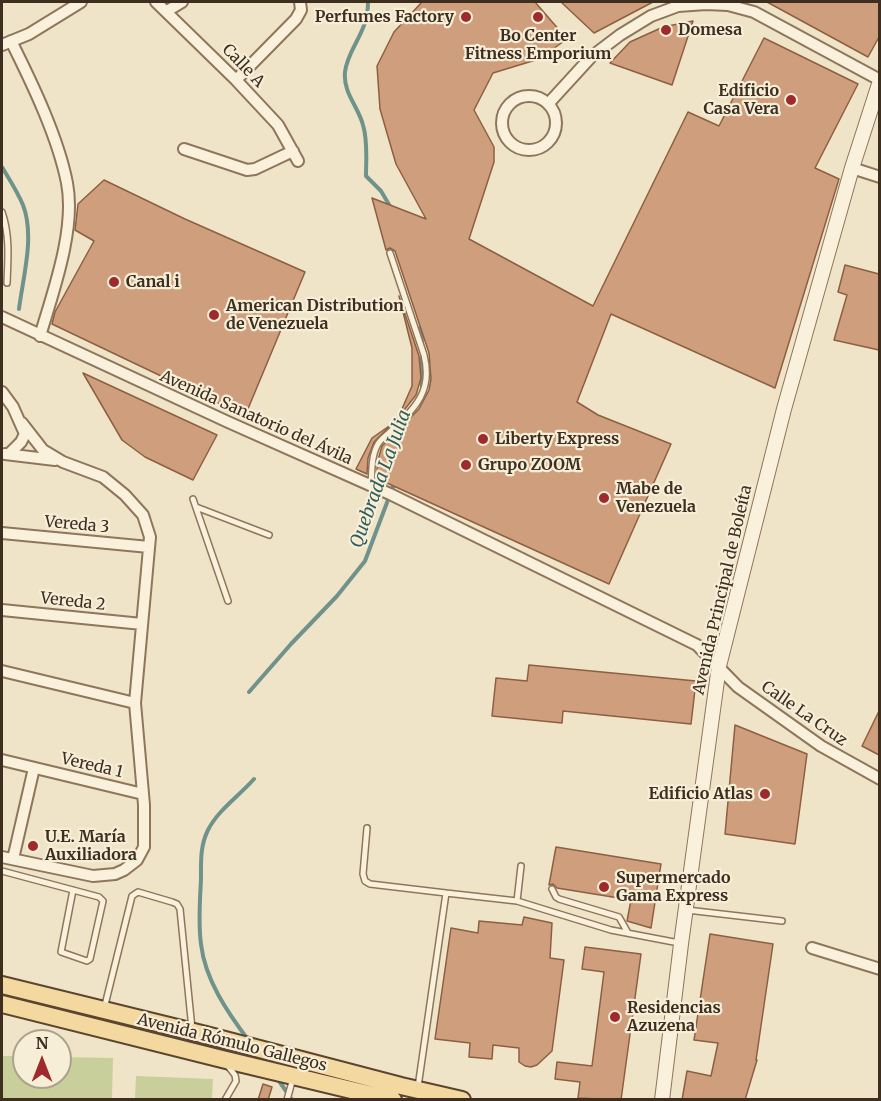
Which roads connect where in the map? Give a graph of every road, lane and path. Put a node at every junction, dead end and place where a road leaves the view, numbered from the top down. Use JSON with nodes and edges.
{"nodes":[{"id":1,"x":81,"y":2,"type":"edge"},
{"id":2,"x":156,"y":2,"type":"edge"},
{"id":3,"x":182,"y":2,"type":"edge"},
{"id":4,"x":300,"y":2,"type":"edge"},
{"id":5,"x":696,"y":3,"type":"edge"},
{"id":6,"x":719,"y":3,"type":"edge"},
{"id":7,"x":167,"y":11,"type":"junction"},
{"id":8,"x":6,"y":43,"type":"edge"},
{"id":9,"x":236,"y":80,"type":"junction"},
{"id":10,"x":879,"y":80,"type":"edge"},
{"id":11,"x":548,"y":104,"type":"junction"},
{"id":12,"x":184,"y":149,"type":"dead end"},
{"id":13,"x":852,"y":168,"type":"junction"},
{"id":14,"x":879,"y":177,"type":"edge"},
{"id":15,"x":2,"y":212,"type":"edge"},
{"id":16,"x":390,"y":253,"type":"dead end"},
{"id":17,"x":7,"y":283,"type":"dead end"},
{"id":18,"x":2,"y":317,"type":"edge"},
{"id":19,"x":40,"y":336,"type":"junction"},
{"id":20,"x":2,"y":392,"type":"edge"},
{"id":21,"x":22,"y":423,"type":"junction"},
{"id":22,"x":5,"y":454,"type":"edge"},
{"id":23,"x":63,"y":462,"type":"junction"},
{"id":24,"x":371,"y":485,"type":"junction"},
{"id":25,"x":193,"y":499,"type":"dead end"},
{"id":26,"x":196,"y":507,"type":"junction"},
{"id":27,"x":2,"y":533,"type":"edge"},
{"id":28,"x":269,"y":535,"type":"dead end"},
{"id":29,"x":150,"y":547,"type":"junction"},
{"id":30,"x":228,"y":601,"type":"dead end"},
{"id":31,"x":2,"y":610,"type":"edge"},
{"id":32,"x":142,"y":624,"type":"junction"},
{"id":33,"x":719,"y":666,"type":"junction"},
{"id":34,"x":2,"y":671,"type":"edge"},
{"id":35,"x":135,"y":703,"type":"junction"},
{"id":36,"x":2,"y":760,"type":"edge"},
{"id":37,"x":34,"y":768,"type":"junction"},
{"id":38,"x":879,"y":779,"type":"edge"},
{"id":39,"x":143,"y":794,"type":"junction"},
{"id":40,"x":367,"y":828,"type":"dead end"},
{"id":41,"x":7,"y":858,"type":"edge"},
{"id":42,"x":521,"y":866,"type":"dead end"},
{"id":43,"x":2,"y":871,"type":"edge"},
{"id":44,"x":552,"y":889,"type":"dead end"},
{"id":45,"x":73,"y":890,"type":"junction"},
{"id":46,"x":446,"y":893,"type":"junction"},
{"id":47,"x":517,"y":901,"type":"junction"},
{"id":48,"x":685,"y":909,"type":"junction"},
{"id":49,"x":782,"y":921,"type":"dead end"},
{"id":50,"x":628,"y":933,"type":"junction"},
{"id":51,"x":681,"y":944,"type":"junction"},
{"id":52,"x":812,"y":948,"type":"dead end"},
{"id":53,"x":879,"y":969,"type":"edge"},
{"id":54,"x":2,"y":985,"type":"edge"},
{"id":55,"x":2,"y":1004,"type":"edge"},
{"id":56,"x":104,"y":1010,"type":"junction"},
{"id":57,"x":193,"y":1032,"type":"junction"},
{"id":58,"x":222,"y":1059,"type":"junction"},
{"id":59,"x":294,"y":1076,"type":"junction"},
{"id":60,"x":417,"y":1095,"type":"edge"},
{"id":61,"x":225,"y":1100,"type":"edge"},
{"id":62,"x":288,"y":1100,"type":"edge"},
{"id":63,"x":393,"y":1100,"type":"edge"},
{"id":64,"x":462,"y":1100,"type":"edge"},
{"id":65,"x":662,"y":1100,"type":"edge"}],
"edges":[{"from":1,"to":8,"type":"street"},
{"from":2,"to":7,"type":"street","name":"Calle A"},
{"from":3,"to":7,"type":"street"},
{"from":4,"to":9,"type":"street"},
{"from":5,"to":6,"type":"street"},
{"from":5,"to":11,"type":"street"},
{"from":6,"to":10,"type":"street"},
{"from":7,"to":9,"type":"street","name":"Calle A"},
{"from":8,"to":19,"type":"street"},
{"from":9,"to":12,"type":"street","name":"Calle A"},
{"from":10,"to":13,"type":"street","name":"Avenida Principal de Boleíta"},
{"from":11,"to":11,"type":"street"},
{"from":13,"to":14,"type":"street"},
{"from":13,"to":33,"type":"street","name":"Avenida Principal de Boleíta"},
{"from":15,"to":17,"type":"lane"},
{"from":16,"to":24,"type":"lane"},
{"from":18,"to":19,"type":"street","name":"Avenida Sanatorio del Ávila"},
{"from":19,"to":24,"type":"street","name":"Avenida Sanatorio del Ávila"},
{"from":20,"to":21,"type":"street"},
{"from":21,"to":22,"type":"street"},
{"from":21,"to":23,"type":"street"},
{"from":22,"to":23,"type":"street"},
{"from":23,"to":29,"type":"street"},
{"from":24,"to":33,"type":"street","name":"Avenida Sanatorio del Ávila"},
{"from":25,"to":26,"type":"lane"},
{"from":26,"to":28,"type":"lane"},
{"from":26,"to":30,"type":"lane"},
{"from":27,"to":29,"type":"street","name":"Vereda 3"},
{"from":29,"to":32,"type":"street"},
{"from":31,"to":32,"type":"street","name":"Vereda 2"},
{"from":32,"to":35,"type":"street"},
{"from":33,"to":38,"type":"street","name":"Calle La Cruz"},
{"from":33,"to":48,"type":"street","name":"Avenida Principal de Boleíta"},
{"from":34,"to":35,"type":"street"},
{"from":35,"to":39,"type":"street"},
{"from":36,"to":37,"type":"street","name":"Vereda 1"},
{"from":37,"to":39,"type":"street","name":"Vereda 1"},
{"from":37,"to":41,"type":"street"},
{"from":39,"to":41,"type":"street"},
{"from":40,"to":46,"type":"lane"},
{"from":42,"to":47,"type":"lane"},
{"from":43,"to":45,"type":"lane"},
{"from":44,"to":50,"type":"lane"},
{"from":45,"to":45,"type":"lane"},
{"from":46,"to":47,"type":"lane"},
{"from":46,"to":60,"type":"lane"},
{"from":47,"to":50,"type":"lane"},
{"from":48,"to":49,"type":"lane"},
{"from":48,"to":51,"type":"street","name":"Avenida Principal de Boleíta"},
{"from":50,"to":51,"type":"lane"},
{"from":51,"to":65,"type":"street","name":"Avenida Principal de Boleíta"},
{"from":52,"to":53,"type":"street"},
{"from":54,"to":56,"type":"main road","name":"Avenida Rómulo Gallegos"},
{"from":55,"to":58,"type":"main road","name":"Avenida Rómulo Gallegos"},
{"from":56,"to":57,"type":"main road","name":"Avenida Rómulo Gallegos"},
{"from":56,"to":57,"type":"lane"},
{"from":57,"to":60,"type":"main road","name":"Avenida Rómulo Gallegos"},
{"from":58,"to":59,"type":"main road","name":"Avenida Rómulo Gallegos"},
{"from":58,"to":61,"type":"lane"},
{"from":59,"to":62,"type":"lane"},
{"from":59,"to":63,"type":"main road","name":"Avenida Rómulo Gallegos"},
{"from":60,"to":64,"type":"main road","name":"Avenida Rómulo Gallegos"}]}
